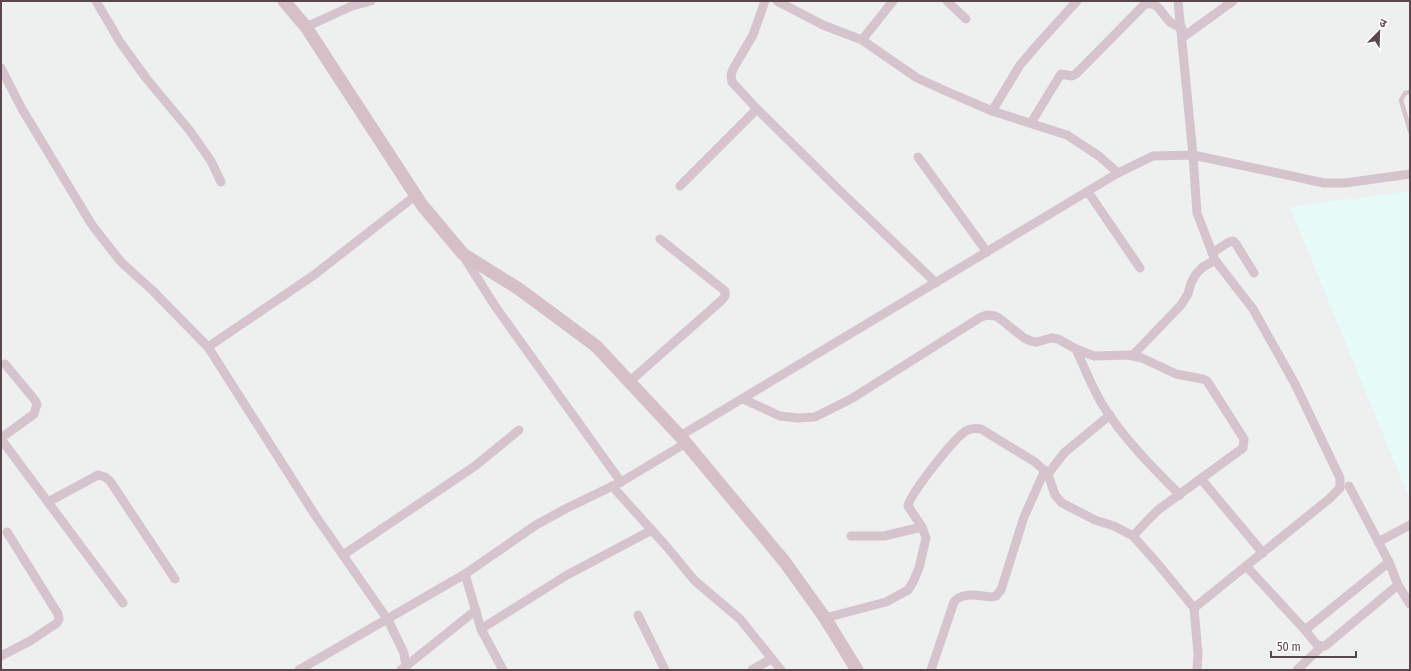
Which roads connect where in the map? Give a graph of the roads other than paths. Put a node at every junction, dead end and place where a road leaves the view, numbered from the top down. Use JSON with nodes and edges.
{"nodes":[{"id":1,"x":96,"y":1,"type":"edge"},
{"id":2,"x":284,"y":1,"type":"edge"},
{"id":3,"x":371,"y":1,"type":"edge"},
{"id":4,"x":765,"y":1,"type":"edge"},
{"id":5,"x":777,"y":1,"type":"edge"},
{"id":6,"x":893,"y":1,"type":"edge"},
{"id":7,"x":947,"y":1,"type":"edge"},
{"id":8,"x":1077,"y":1,"type":"edge"},
{"id":9,"x":1178,"y":1,"type":"edge"},
{"id":10,"x":1233,"y":1,"type":"edge"},
{"id":11,"x":966,"y":19,"type":"dead end"},
{"id":12,"x":306,"y":27,"type":"junction"},
{"id":13,"x":1178,"y":29,"type":"junction"},
{"id":14,"x":862,"y":40,"type":"junction"},
{"id":15,"x":1,"y":68,"type":"edge"},
{"id":16,"x":1410,"y":92,"type":"edge"},
{"id":17,"x":757,"y":109,"type":"junction"},
{"id":18,"x":992,"y":111,"type":"junction"},
{"id":19,"x":1032,"y":123,"type":"junction"},
{"id":20,"x":1410,"y":131,"type":"edge"},
{"id":21,"x":1193,"y":155,"type":"junction"},
{"id":22,"x":918,"y":157,"type":"dead end"},
{"id":23,"x":1118,"y":174,"type":"junction"},
{"id":24,"x":1410,"y":174,"type":"edge"},
{"id":25,"x":221,"y":182,"type":"dead end"},
{"id":26,"x":680,"y":186,"type":"dead end"},
{"id":27,"x":1088,"y":192,"type":"junction"},
{"id":28,"x":415,"y":196,"type":"junction"},
{"id":29,"x":660,"y":239,"type":"dead end"},
{"id":30,"x":460,"y":250,"type":"junction"},
{"id":31,"x":987,"y":252,"type":"junction"},
{"id":32,"x":1214,"y":256,"type":"junction"},
{"id":33,"x":1140,"y":268,"type":"dead end"},
{"id":34,"x":1254,"y":273,"type":"dead end"},
{"id":35,"x":936,"y":283,"type":"junction"},
{"id":36,"x":208,"y":347,"type":"junction"},
{"id":37,"x":1076,"y":349,"type":"junction"},
{"id":38,"x":1132,"y":356,"type":"junction"},
{"id":39,"x":5,"y":364,"type":"dead end"},
{"id":40,"x":629,"y":382,"type":"junction"},
{"id":41,"x":743,"y":399,"type":"junction"},
{"id":42,"x":1110,"y":415,"type":"junction"},
{"id":43,"x":520,"y":430,"type":"dead end"},
{"id":44,"x":1,"y":438,"type":"edge"},
{"id":45,"x":683,"y":440,"type":"junction"},
{"id":46,"x":1047,"y":472,"type":"junction"},
{"id":47,"x":1201,"y":479,"type":"junction"},
{"id":48,"x":621,"y":482,"type":"junction"},
{"id":49,"x":612,"y":486,"type":"junction"},
{"id":50,"x":1349,"y":486,"type":"dead end"},
{"id":51,"x":1180,"y":495,"type":"junction"},
{"id":52,"x":48,"y":502,"type":"junction"},
{"id":53,"x":1410,"y":525,"type":"edge"},
{"id":54,"x":922,"y":527,"type":"junction"},
{"id":55,"x":652,"y":530,"type":"junction"},
{"id":56,"x":7,"y":532,"type":"dead end"},
{"id":57,"x":851,"y":536,"type":"dead end"},
{"id":58,"x":1132,"y":536,"type":"junction"},
{"id":59,"x":1378,"y":542,"type":"junction"},
{"id":60,"x":1264,"y":553,"type":"junction"},
{"id":61,"x":343,"y":554,"type":"junction"},
{"id":62,"x":1389,"y":562,"type":"junction"},
{"id":63,"x":1247,"y":567,"type":"junction"},
{"id":64,"x":465,"y":574,"type":"junction"},
{"id":65,"x":174,"y":579,"type":"dead end"},
{"id":66,"x":1398,"y":585,"type":"junction"},
{"id":67,"x":123,"y":603,"type":"dead end"},
{"id":68,"x":1410,"y":604,"type":"edge"},
{"id":69,"x":1194,"y":608,"type":"junction"},
{"id":70,"x":476,"y":610,"type":"junction"},
{"id":71,"x":638,"y":615,"type":"dead end"},
{"id":72,"x":825,"y":618,"type":"junction"},
{"id":73,"x":388,"y":620,"type":"junction"},
{"id":74,"x":481,"y":629,"type":"junction"},
{"id":75,"x":1305,"y":630,"type":"junction"},
{"id":76,"x":1321,"y":647,"type":"junction"},
{"id":77,"x":1,"y":656,"type":"edge"},
{"id":78,"x":771,"y":659,"type":"junction"},
{"id":79,"x":405,"y":661,"type":"dead end"},
{"id":80,"x":299,"y":670,"type":"edge"},
{"id":81,"x":401,"y":670,"type":"edge"},
{"id":82,"x":503,"y":670,"type":"edge"},
{"id":83,"x":665,"y":670,"type":"edge"},
{"id":84,"x":752,"y":670,"type":"edge"},
{"id":85,"x":781,"y":670,"type":"edge"},
{"id":86,"x":857,"y":670,"type":"edge"},
{"id":87,"x":931,"y":670,"type":"edge"},
{"id":88,"x":1197,"y":670,"type":"edge"},
{"id":89,"x":1298,"y":670,"type":"edge"}],
"edges":[{"from":1,"to":25,"type":"street"},
{"from":2,"to":12,"type":"street"},
{"from":3,"to":12,"type":"street"},
{"from":4,"to":17,"type":"street"},
{"from":5,"to":14,"type":"street"},
{"from":6,"to":14,"type":"street"},
{"from":7,"to":11,"type":"street"},
{"from":8,"to":18,"type":"street"},
{"from":9,"to":13,"type":"street"},
{"from":10,"to":13,"type":"street"},
{"from":12,"to":28,"type":"street"},
{"from":13,"to":19,"type":"street"},
{"from":13,"to":21,"type":"street"},
{"from":14,"to":18,"type":"street"},
{"from":15,"to":36,"type":"street"},
{"from":16,"to":20,"type":"lane"},
{"from":17,"to":26,"type":"street"},
{"from":17,"to":35,"type":"street"},
{"from":18,"to":19,"type":"street"},
{"from":19,"to":23,"type":"street"},
{"from":21,"to":23,"type":"street"},
{"from":21,"to":24,"type":"street"},
{"from":21,"to":32,"type":"street"},
{"from":22,"to":31,"type":"street"},
{"from":23,"to":27,"type":"street"},
{"from":27,"to":31,"type":"street"},
{"from":27,"to":33,"type":"street"},
{"from":28,"to":30,"type":"street"},
{"from":28,"to":36,"type":"street"},
{"from":29,"to":40,"type":"street"},
{"from":30,"to":40,"type":"street"},
{"from":30,"to":48,"type":"street"},
{"from":31,"to":35,"type":"street"},
{"from":32,"to":34,"type":"street"},
{"from":32,"to":38,"type":"street"},
{"from":32,"to":60,"type":"street"},
{"from":35,"to":41,"type":"street"},
{"from":36,"to":61,"type":"street"},
{"from":37,"to":38,"type":"street"},
{"from":37,"to":41,"type":"street"},
{"from":37,"to":42,"type":"street"},
{"from":38,"to":47,"type":"street"},
{"from":39,"to":44,"type":"street"},
{"from":40,"to":45,"type":"street"},
{"from":41,"to":45,"type":"street"},
{"from":42,"to":46,"type":"street"},
{"from":42,"to":51,"type":"street"},
{"from":43,"to":61,"type":"street"},
{"from":44,"to":52,"type":"street"},
{"from":45,"to":48,"type":"street"},
{"from":45,"to":72,"type":"street"},
{"from":46,"to":54,"type":"street"},
{"from":46,"to":58,"type":"street"},
{"from":46,"to":87,"type":"street"},
{"from":47,"to":51,"type":"street"},
{"from":47,"to":60,"type":"street"},
{"from":48,"to":49,"type":"street"},
{"from":49,"to":55,"type":"street"},
{"from":49,"to":64,"type":"street"},
{"from":50,"to":59,"type":"street"},
{"from":51,"to":58,"type":"street"},
{"from":52,"to":65,"type":"street"},
{"from":52,"to":67,"type":"street"},
{"from":53,"to":59,"type":"street"},
{"from":54,"to":57,"type":"street"},
{"from":54,"to":72,"type":"street"},
{"from":55,"to":74,"type":"street"},
{"from":55,"to":78,"type":"street"},
{"from":56,"to":77,"type":"street"},
{"from":58,"to":69,"type":"street"},
{"from":59,"to":62,"type":"street"},
{"from":60,"to":63,"type":"street"},
{"from":61,"to":73,"type":"street"},
{"from":62,"to":66,"type":"street"},
{"from":62,"to":75,"type":"street"},
{"from":63,"to":69,"type":"street"},
{"from":63,"to":75,"type":"street"},
{"from":64,"to":70,"type":"street"},
{"from":64,"to":73,"type":"street"},
{"from":66,"to":68,"type":"street"},
{"from":66,"to":76,"type":"street"},
{"from":69,"to":88,"type":"street"},
{"from":70,"to":74,"type":"street"},
{"from":70,"to":81,"type":"street"},
{"from":71,"to":83,"type":"street"},
{"from":72,"to":86,"type":"street"},
{"from":73,"to":79,"type":"street"},
{"from":73,"to":80,"type":"street"},
{"from":74,"to":82,"type":"street"},
{"from":75,"to":76,"type":"street"},
{"from":76,"to":89,"type":"street"},
{"from":78,"to":84,"type":"street"},
{"from":78,"to":85,"type":"street"}]}
